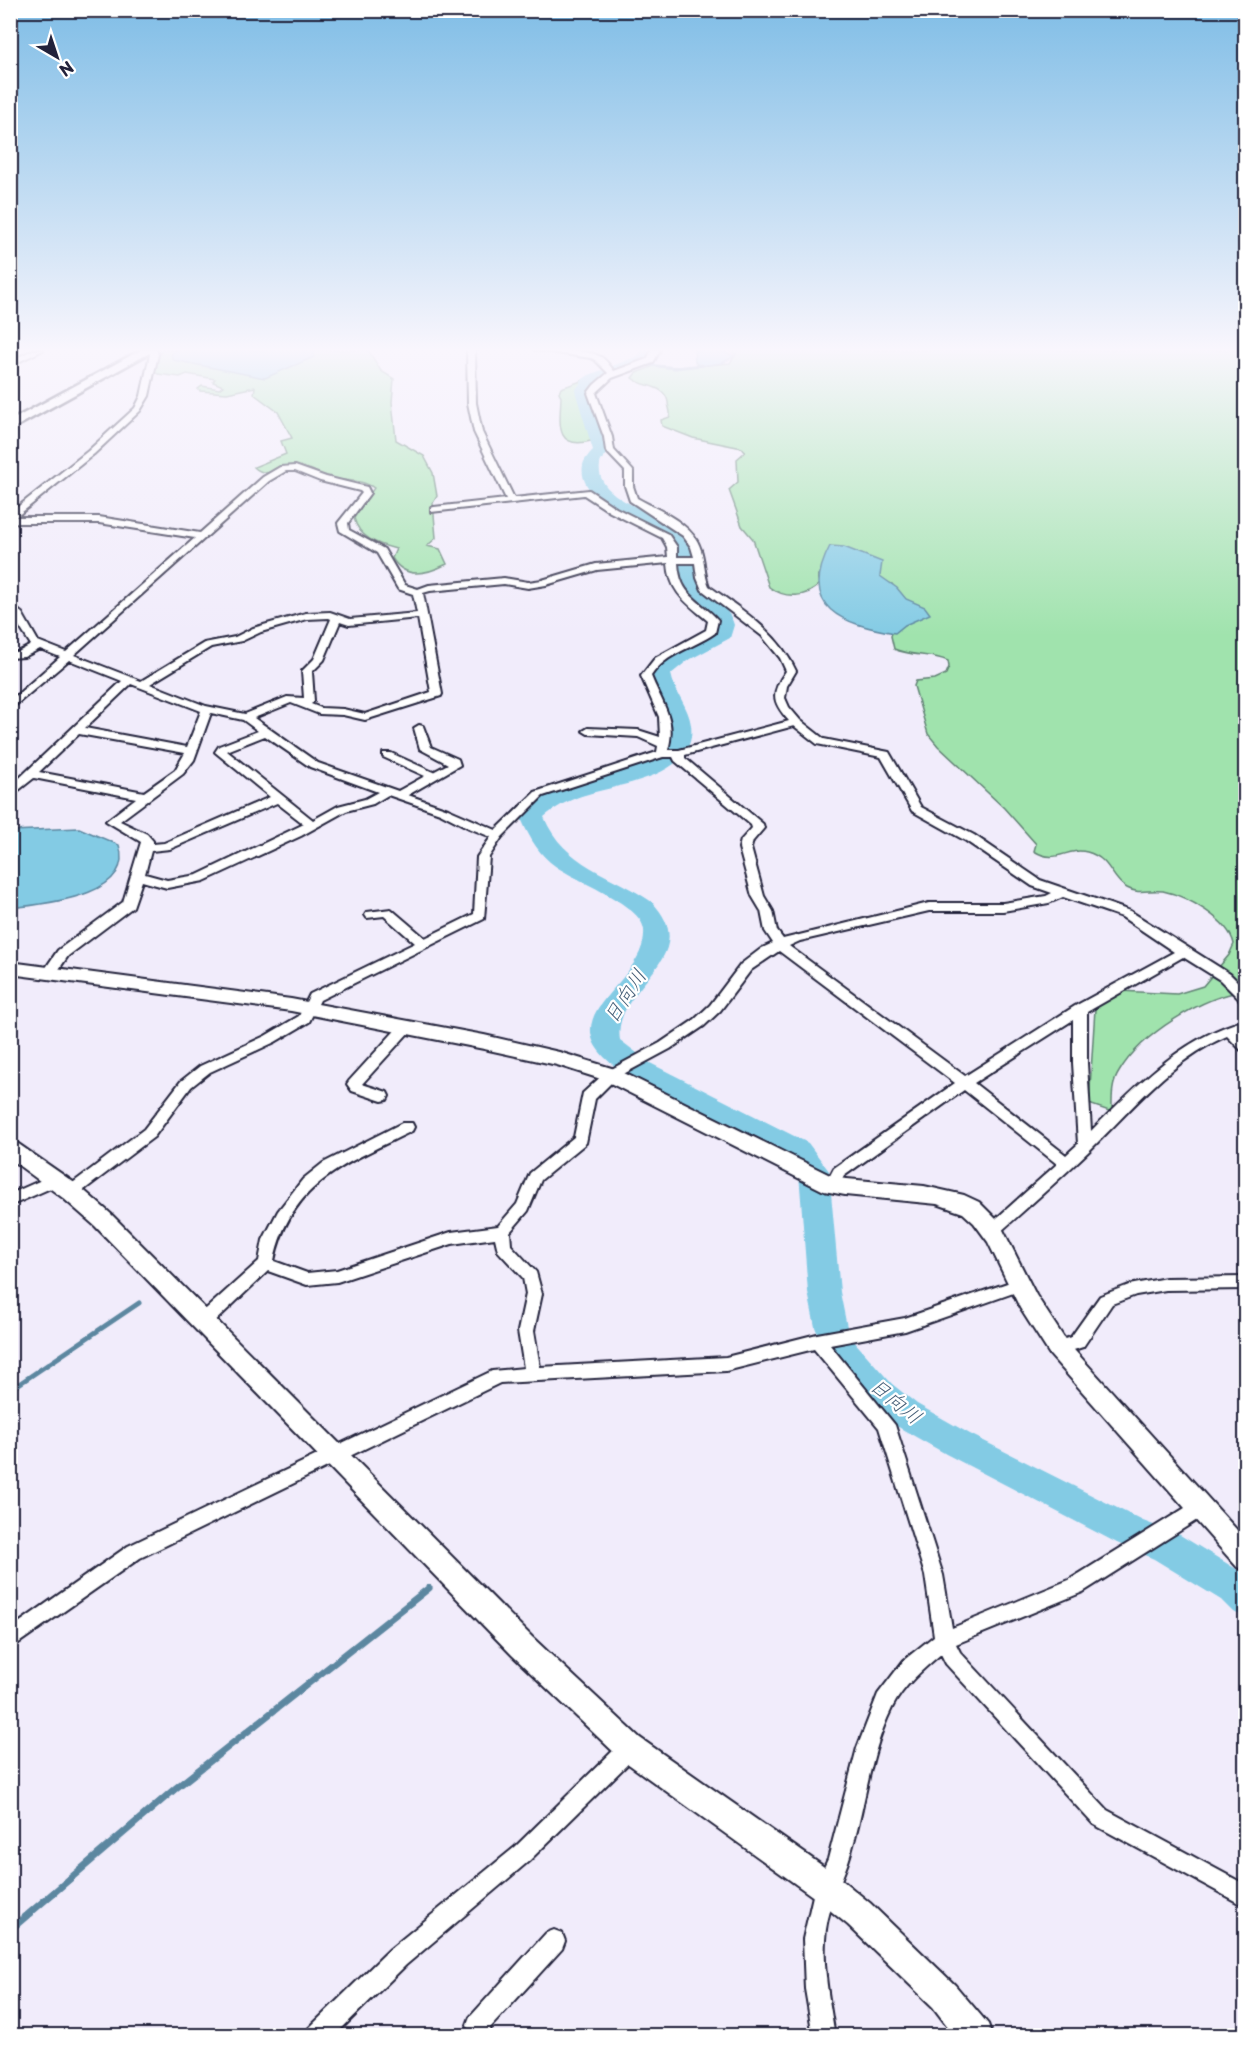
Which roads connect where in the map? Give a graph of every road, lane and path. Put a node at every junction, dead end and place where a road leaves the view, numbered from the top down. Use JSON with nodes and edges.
{"nodes":[{"id":1,"x":101,"y":445,"type":"edge"},
{"id":2,"x":484,"y":445,"type":"edge"},
{"id":3,"x":609,"y":445,"type":"edge"},
{"id":4,"x":511,"y":501,"type":"junction"},
{"id":5,"x":434,"y":510,"type":"dead end"},
{"id":6,"x":10,"y":519,"type":"edge"},
{"id":7,"x":202,"y":536,"type":"junction"},
{"id":8,"x":671,"y":560,"type":"junction"},
{"id":9,"x":697,"y":560,"type":"junction"},
{"id":10,"x":418,"y":592,"type":"junction"},
{"id":11,"x":10,"y":607,"type":"edge"},
{"id":12,"x":422,"y":615,"type":"junction"},
{"id":13,"x":337,"y":617,"type":"junction"},
{"id":14,"x":39,"y":645,"type":"junction"},
{"id":15,"x":10,"y":655,"type":"edge"},
{"id":16,"x":67,"y":656,"type":"junction"},
{"id":17,"x":129,"y":680,"type":"junction"},
{"id":18,"x":142,"y":685,"type":"junction"},
{"id":19,"x":297,"y":702,"type":"junction"},
{"id":20,"x":10,"y":707,"type":"edge"},
{"id":21,"x":207,"y":709,"type":"junction"},
{"id":22,"x":246,"y":717,"type":"junction"},
{"id":23,"x":796,"y":722,"type":"junction"},
{"id":24,"x":419,"y":728,"type":"dead end"},
{"id":25,"x":77,"y":730,"type":"junction"},
{"id":26,"x":267,"y":730,"type":"junction"},
{"id":27,"x":588,"y":731,"type":"dead end"},
{"id":28,"x":663,"y":749,"type":"junction"},
{"id":29,"x":191,"y":751,"type":"junction"},
{"id":30,"x":679,"y":753,"type":"junction"},
{"id":31,"x":387,"y":755,"type":"dead end"},
{"id":32,"x":32,"y":774,"type":"junction"},
{"id":33,"x":433,"y":776,"type":"junction"},
{"id":34,"x":393,"y":793,"type":"junction"},
{"id":35,"x":10,"y":794,"type":"edge"},
{"id":36,"x":145,"y":796,"type":"junction"},
{"id":37,"x":278,"y":798,"type":"junction"},
{"id":38,"x":311,"y":824,"type":"junction"},
{"id":39,"x":498,"y":835,"type":"junction"},
{"id":40,"x":146,"y":848,"type":"junction"},
{"id":41,"x":138,"y":876,"type":"junction"},
{"id":42,"x":1061,"y":894,"type":"junction"},
{"id":43,"x":371,"y":915,"type":"dead end"},
{"id":44,"x":424,"y":944,"type":"junction"},
{"id":45,"x":782,"y":945,"type":"junction"},
{"id":46,"x":1183,"y":952,"type":"junction"},
{"id":47,"x":10,"y":968,"type":"edge"},
{"id":48,"x":50,"y":972,"type":"junction"},
{"id":49,"x":1245,"y":998,"type":"edge"},
{"id":50,"x":309,"y":1009,"type":"junction"},
{"id":51,"x":1080,"y":1009,"type":"junction"},
{"id":52,"x":1245,"y":1024,"type":"edge"},
{"id":53,"x":406,"y":1027,"type":"junction"},
{"id":54,"x":1228,"y":1029,"type":"junction"},
{"id":55,"x":1245,"y":1047,"type":"edge"},
{"id":56,"x":616,"y":1072,"type":"junction"},
{"id":57,"x":963,"y":1082,"type":"junction"},
{"id":58,"x":382,"y":1096,"type":"dead end"},
{"id":59,"x":407,"y":1127,"type":"dead end"},
{"id":60,"x":1085,"y":1146,"type":"junction"},
{"id":61,"x":10,"y":1148,"type":"edge"},
{"id":62,"x":1066,"y":1163,"type":"junction"},
{"id":63,"x":829,"y":1184,"type":"junction"},
{"id":64,"x":63,"y":1186,"type":"junction"},
{"id":65,"x":10,"y":1201,"type":"edge"},
{"id":66,"x":994,"y":1230,"type":"junction"},
{"id":67,"x":502,"y":1231,"type":"junction"},
{"id":68,"x":266,"y":1264,"type":"junction"},
{"id":69,"x":1245,"y":1283,"type":"edge"},
{"id":70,"x":1019,"y":1285,"type":"junction"},
{"id":71,"x":203,"y":1322,"type":"junction"},
{"id":72,"x":818,"y":1341,"type":"junction"},
{"id":73,"x":1058,"y":1348,"type":"junction"},
{"id":74,"x":533,"y":1374,"type":"junction"},
{"id":75,"x":334,"y":1454,"type":"junction"},
{"id":76,"x":1199,"y":1509,"type":"junction"},
{"id":77,"x":1245,"y":1559,"type":"edge"},
{"id":78,"x":10,"y":1640,"type":"edge"},
{"id":79,"x":944,"y":1640,"type":"junction"},
{"id":80,"x":630,"y":1748,"type":"junction"},
{"id":81,"x":826,"y":1887,"type":"junction"},
{"id":82,"x":1245,"y":1898,"type":"edge"},
{"id":83,"x":554,"y":1941,"type":"dead end"},
{"id":84,"x":317,"y":2036,"type":"edge"},
{"id":85,"x":481,"y":2036,"type":"edge"},
{"id":86,"x":824,"y":2036,"type":"edge"},
{"id":87,"x":976,"y":2036,"type":"edge"}],
"edges":[{"from":1,"to":6,"type":"street"},
{"from":2,"to":4,"type":"street"},
{"from":3,"to":9,"type":"street"},
{"from":4,"to":5,"type":"street"},
{"from":4,"to":8,"type":"street"},
{"from":6,"to":7,"type":"street"},
{"from":7,"to":10,"type":"street"},
{"from":7,"to":16,"type":"street"},
{"from":8,"to":9,"type":"street"},
{"from":8,"to":10,"type":"street"},
{"from":8,"to":28,"type":"street"},
{"from":9,"to":23,"type":"street"},
{"from":10,"to":12,"type":"street"},
{"from":11,"to":14,"type":"street"},
{"from":12,"to":13,"type":"street"},
{"from":12,"to":19,"type":"street"},
{"from":13,"to":18,"type":"street"},
{"from":13,"to":19,"type":"street"},
{"from":14,"to":15,"type":"street"},
{"from":14,"to":16,"type":"street"},
{"from":16,"to":17,"type":"street"},
{"from":16,"to":20,"type":"street"},
{"from":17,"to":18,"type":"street"},
{"from":17,"to":25,"type":"street"},
{"from":18,"to":21,"type":"street"},
{"from":19,"to":22,"type":"street"},
{"from":21,"to":22,"type":"street"},
{"from":21,"to":29,"type":"street"},
{"from":22,"to":26,"type":"street"},
{"from":23,"to":30,"type":"street"},
{"from":23,"to":42,"type":"street"},
{"from":24,"to":33,"type":"street"},
{"from":25,"to":29,"type":"street"},
{"from":25,"to":32,"type":"street"},
{"from":26,"to":34,"type":"street"},
{"from":26,"to":37,"type":"street"},
{"from":27,"to":28,"type":"street"},
{"from":28,"to":30,"type":"street"},
{"from":28,"to":39,"type":"street"},
{"from":29,"to":36,"type":"street"},
{"from":30,"to":45,"type":"street"},
{"from":31,"to":33,"type":"street"},
{"from":32,"to":35,"type":"street"},
{"from":32,"to":36,"type":"street"},
{"from":33,"to":34,"type":"street"},
{"from":34,"to":38,"type":"street"},
{"from":34,"to":39,"type":"street"},
{"from":36,"to":40,"type":"street"},
{"from":37,"to":38,"type":"street"},
{"from":37,"to":40,"type":"street"},
{"from":38,"to":41,"type":"street"},
{"from":39,"to":44,"type":"street"},
{"from":40,"to":41,"type":"street"},
{"from":41,"to":48,"type":"street"},
{"from":42,"to":45,"type":"street"},
{"from":42,"to":46,"type":"street"},
{"from":43,"to":44,"type":"street"},
{"from":44,"to":50,"type":"street"},
{"from":45,"to":56,"type":"street"},
{"from":45,"to":57,"type":"street"},
{"from":46,"to":49,"type":"street"},
{"from":46,"to":51,"type":"street"},
{"from":47,"to":48,"type":"street"},
{"from":48,"to":50,"type":"street"},
{"from":50,"to":53,"type":"street"},
{"from":50,"to":64,"type":"street"},
{"from":51,"to":57,"type":"street"},
{"from":51,"to":60,"type":"street"},
{"from":52,"to":54,"type":"street"},
{"from":53,"to":56,"type":"street"},
{"from":53,"to":58,"type":"street"},
{"from":54,"to":55,"type":"street"},
{"from":54,"to":60,"type":"street"},
{"from":56,"to":63,"type":"street"},
{"from":56,"to":67,"type":"street"},
{"from":57,"to":62,"type":"street"},
{"from":57,"to":63,"type":"street"},
{"from":59,"to":68,"type":"street"},
{"from":60,"to":62,"type":"street"},
{"from":61,"to":64,"type":"street"},
{"from":62,"to":66,"type":"street"},
{"from":63,"to":66,"type":"street"},
{"from":64,"to":65,"type":"street"},
{"from":64,"to":71,"type":"street"},
{"from":66,"to":70,"type":"street"},
{"from":67,"to":68,"type":"street"},
{"from":67,"to":74,"type":"street"},
{"from":68,"to":71,"type":"street"},
{"from":69,"to":73,"type":"street"},
{"from":70,"to":72,"type":"street"},
{"from":70,"to":73,"type":"street"},
{"from":71,"to":75,"type":"street"},
{"from":72,"to":74,"type":"street"},
{"from":72,"to":79,"type":"street"},
{"from":73,"to":76,"type":"street"},
{"from":74,"to":75,"type":"street"},
{"from":75,"to":78,"type":"street"},
{"from":75,"to":80,"type":"street"},
{"from":76,"to":77,"type":"street"},
{"from":76,"to":79,"type":"street"},
{"from":79,"to":81,"type":"street"},
{"from":79,"to":82,"type":"street"},
{"from":80,"to":81,"type":"street"},
{"from":80,"to":84,"type":"street"},
{"from":81,"to":86,"type":"street"},
{"from":81,"to":87,"type":"street"},
{"from":83,"to":85,"type":"street"}]}
